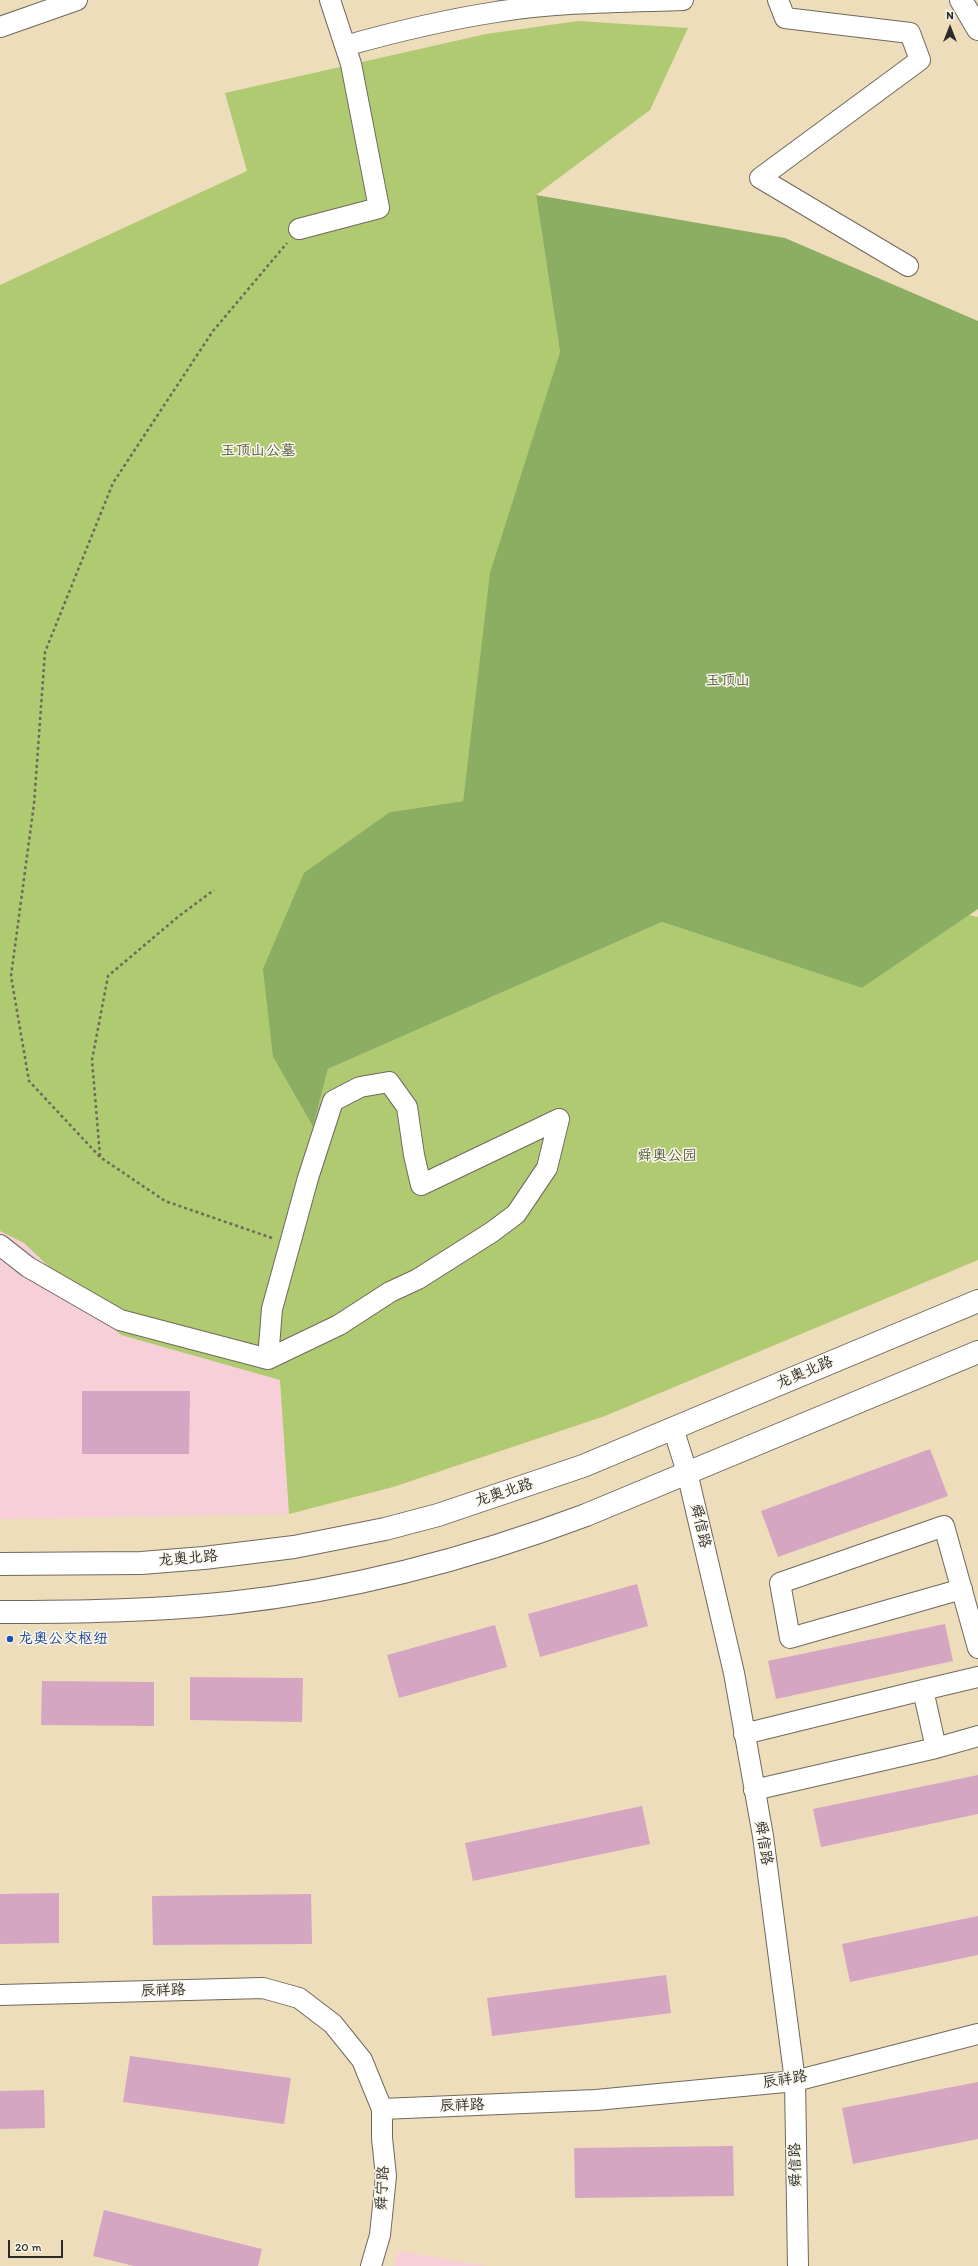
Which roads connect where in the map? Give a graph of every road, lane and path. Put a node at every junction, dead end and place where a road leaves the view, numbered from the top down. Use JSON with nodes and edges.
{"nodes":[{"id":1,"x":77,"y":0,"type":"edge"},
{"id":2,"x":330,"y":0,"type":"edge"},
{"id":3,"x":683,"y":0,"type":"edge"},
{"id":4,"x":778,"y":0,"type":"edge"},
{"id":5,"x":961,"y":0,"type":"edge"},
{"id":6,"x":0,"y":27,"type":"edge"},
{"id":7,"x":978,"y":29,"type":"edge"},
{"id":8,"x":345,"y":46,"type":"junction"},
{"id":9,"x":299,"y":229,"type":"joint"},
{"id":10,"x":908,"y":266,"type":"dead end"},
{"id":11,"x":214,"y":890,"type":"dead end"},
{"id":12,"x":100,"y":1157,"type":"junction"},
{"id":13,"x":290,"y":1244,"type":"junction"},
{"id":14,"x":0,"y":1245,"type":"edge"},
{"id":15,"x":978,"y":1301,"type":"edge"},
{"id":16,"x":978,"y":1352,"type":"edge"},
{"id":17,"x":268,"y":1359,"type":"junction"},
{"id":18,"x":673,"y":1428,"type":"junction"},
{"id":19,"x":687,"y":1472,"type":"junction"},
{"id":20,"x":0,"y":1564,"type":"edge"},
{"id":21,"x":962,"y":1589,"type":"junction"},
{"id":22,"x":0,"y":1612,"type":"edge"},
{"id":23,"x":978,"y":1648,"type":"edge"},
{"id":24,"x":978,"y":1677,"type":"edge"},
{"id":25,"x":923,"y":1690,"type":"junction"},
{"id":26,"x":744,"y":1734,"type":"junction"},
{"id":27,"x":978,"y":1736,"type":"edge"},
{"id":28,"x":936,"y":1748,"type":"junction"},
{"id":29,"x":754,"y":1790,"type":"junction"},
{"id":30,"x":0,"y":1995,"type":"edge"},
{"id":31,"x":978,"y":2034,"type":"edge"},
{"id":32,"x":795,"y":2081,"type":"junction"},
{"id":33,"x":382,"y":2109,"type":"junction"},
{"id":34,"x":371,"y":2266,"type":"edge"},
{"id":35,"x":798,"y":2266,"type":"edge"}],
"edges":[{"from":1,"to":6,"type":"street"},
{"from":2,"to":8,"type":"street"},
{"from":3,"to":8,"type":"street"},
{"from":4,"to":10,"type":"street"},
{"from":5,"to":7,"type":"main road"},
{"from":8,"to":9,"type":"street"},
{"from":9,"to":12,"type":"path"},
{"from":11,"to":12,"type":"path"},
{"from":12,"to":13,"type":"path"},
{"from":13,"to":17,"type":"street"},
{"from":13,"to":17,"type":"street"},
{"from":14,"to":17,"type":"street"},
{"from":15,"to":18,"type":"main road","name":"龙奥北路"},
{"from":16,"to":19,"type":"main road"},
{"from":18,"to":19,"type":"street","name":"舜信路"},
{"from":18,"to":20,"type":"main road","name":"龙奥北路"},
{"from":19,"to":22,"type":"main road"},
{"from":19,"to":26,"type":"street","name":"舜信路"},
{"from":21,"to":21,"type":"street"},
{"from":21,"to":23,"type":"street"},
{"from":24,"to":25,"type":"street"},
{"from":25,"to":26,"type":"street"},
{"from":25,"to":28,"type":"street"},
{"from":26,"to":29,"type":"street","name":"舜信路"},
{"from":27,"to":28,"type":"street"},
{"from":28,"to":29,"type":"street"},
{"from":29,"to":32,"type":"street","name":"舜信路"},
{"from":30,"to":33,"type":"street","name":"辰祥路"},
{"from":31,"to":32,"type":"street","name":"辰祥路"},
{"from":32,"to":33,"type":"street","name":"辰祥路"},
{"from":32,"to":35,"type":"street","name":"舜信路"},
{"from":33,"to":34,"type":"street","name":"舜宁路"}]}
